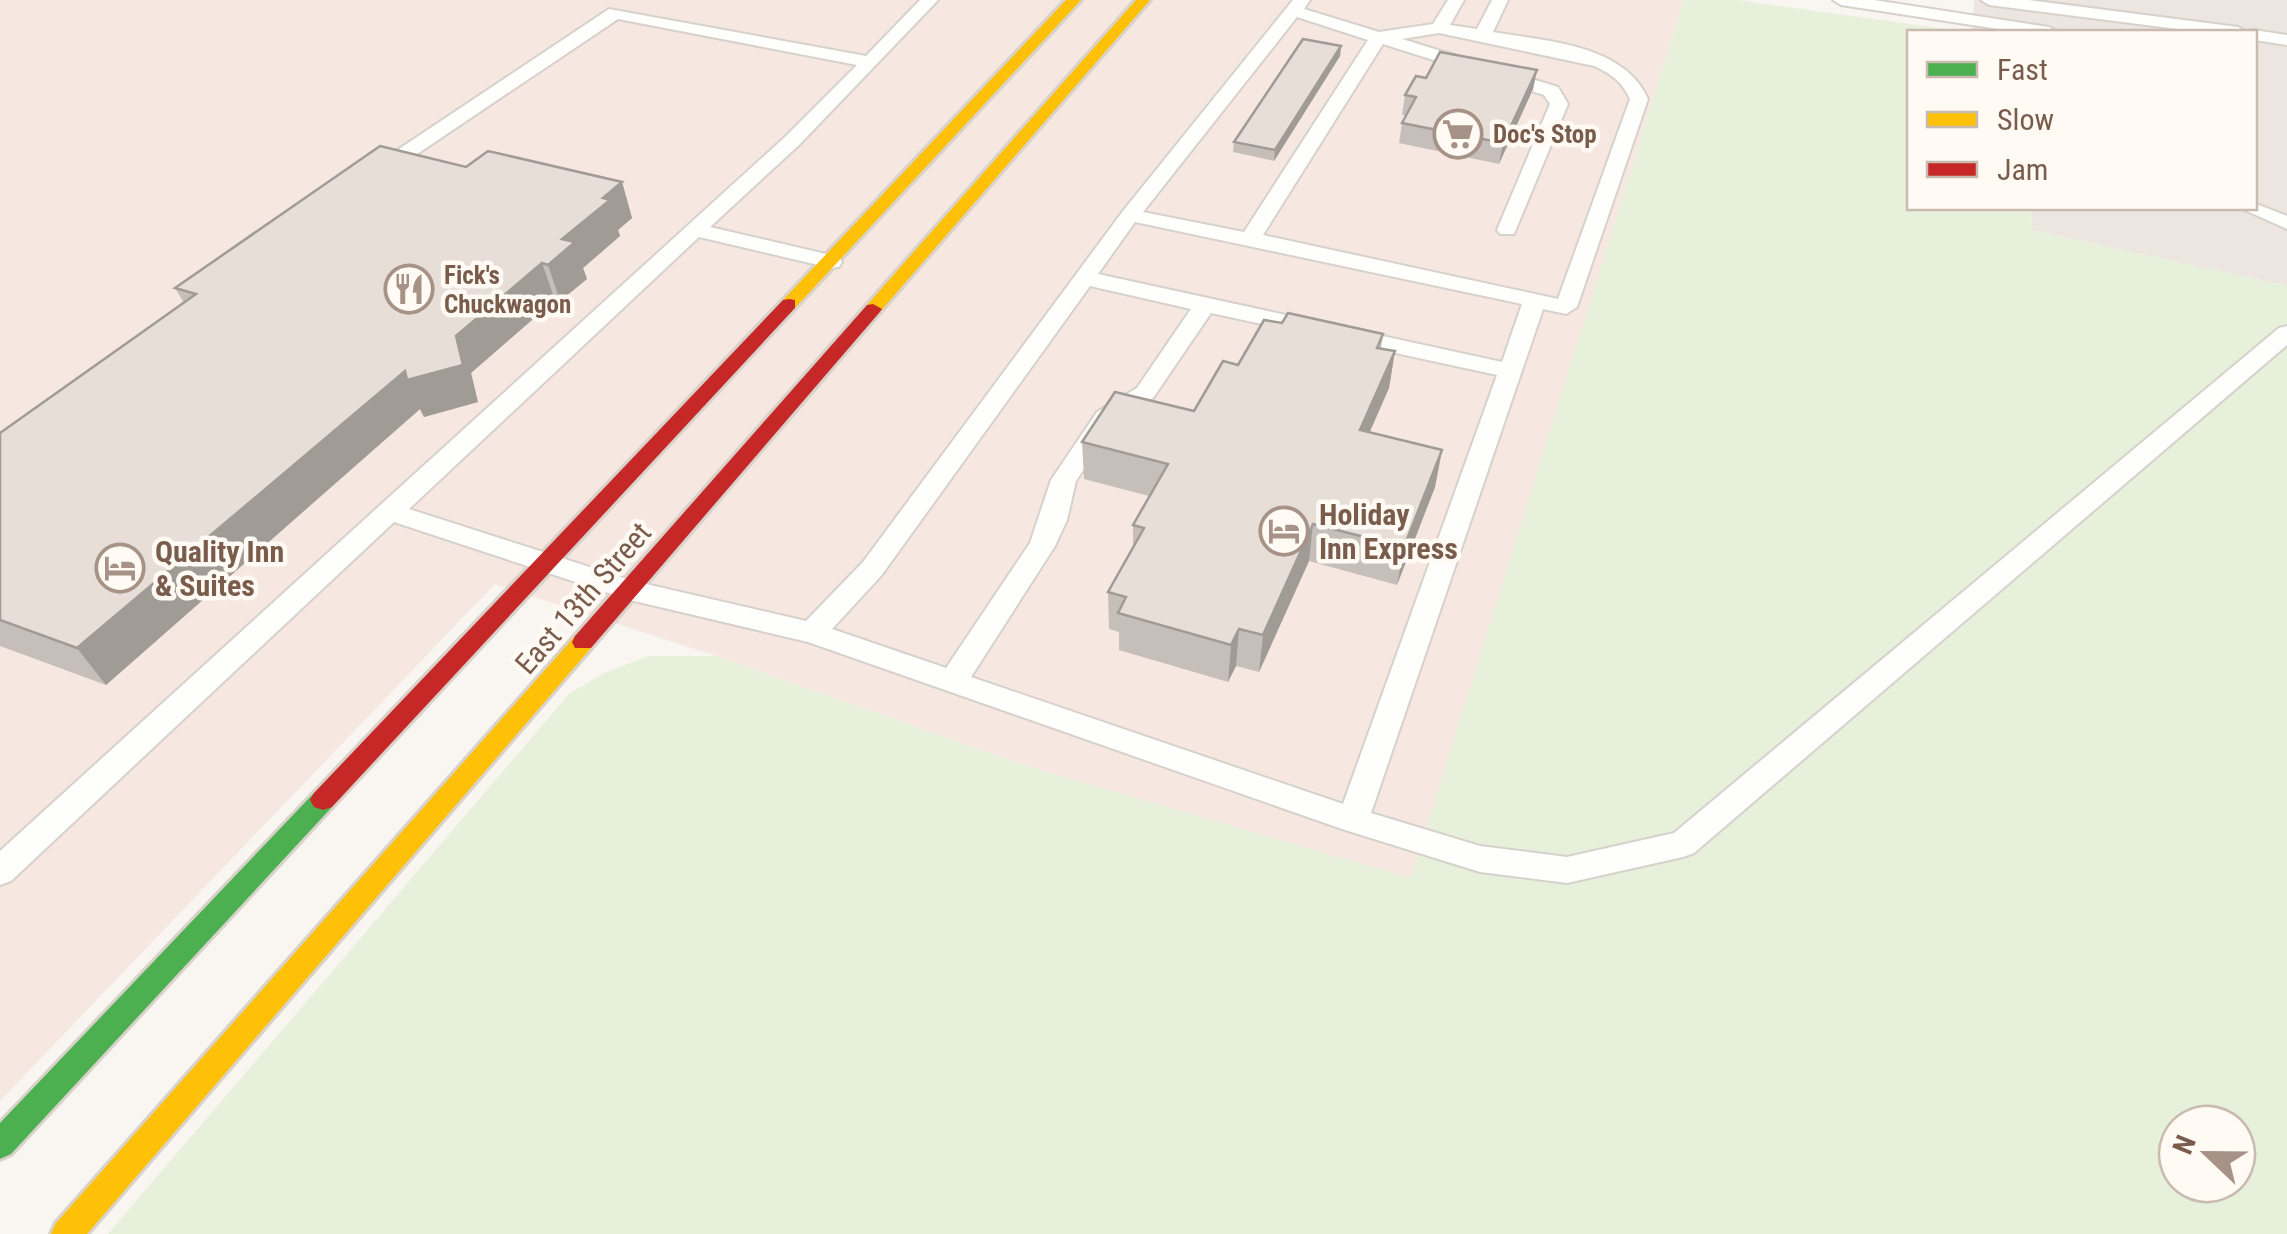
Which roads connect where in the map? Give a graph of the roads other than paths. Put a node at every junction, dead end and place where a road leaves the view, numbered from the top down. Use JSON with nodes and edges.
{"nodes":[{"id":1,"x":930,"y":0,"type":"edge"},
{"id":2,"x":1074,"y":0,"type":"edge"},
{"id":3,"x":1143,"y":0,"type":"edge"},
{"id":4,"x":1456,"y":0,"type":"edge"},
{"id":5,"x":1500,"y":0,"type":"edge"},
{"id":6,"x":1841,"y":0,"type":"edge"},
{"id":7,"x":1989,"y":0,"type":"edge"},
{"id":8,"x":2119,"y":0,"type":"edge"},
{"id":9,"x":2028,"y":3,"type":"edge"},
{"id":10,"x":1298,"y":6,"type":"edge"},
{"id":11,"x":2121,"y":26,"type":"edge"},
{"id":12,"x":1439,"y":28,"type":"junction"},
{"id":13,"x":2028,"y":29,"type":"junction"},
{"id":14,"x":2035,"y":30,"type":"edge"},
{"id":15,"x":2225,"y":30,"type":"edge"},
{"id":16,"x":2257,"y":35,"type":"edge"},
{"id":17,"x":1379,"y":36,"type":"junction"},
{"id":18,"x":1482,"y":36,"type":"junction"},
{"id":19,"x":2287,"y":40,"type":"edge"},
{"id":20,"x":871,"y":62,"type":"junction"},
{"id":21,"x":364,"y":182,"type":"edge"},
{"id":22,"x":2255,"y":210,"type":"edge"},
{"id":23,"x":1130,"y":215,"type":"junction"},
{"id":24,"x":2287,"y":223,"type":"edge"},
{"id":25,"x":695,"y":230,"type":"junction"},
{"id":26,"x":1508,"y":230,"type":"dead end"},
{"id":27,"x":1250,"y":239,"type":"junction"},
{"id":28,"x":832,"y":262,"type":"junction"},
{"id":29,"x":1084,"y":278,"type":"junction"},
{"id":30,"x":1535,"y":300,"type":"junction"},
{"id":31,"x":1205,"y":304,"type":"junction"},
{"id":32,"x":2287,"y":333,"type":"edge"},
{"id":33,"x":1510,"y":371,"type":"junction"},
{"id":34,"x":391,"y":512,"type":"junction"},
{"id":35,"x":546,"y":563,"type":"junction"},
{"id":36,"x":630,"y":590,"type":"junction"},
{"id":37,"x":812,"y":634,"type":"junction"},
{"id":38,"x":952,"y":682,"type":"junction"},
{"id":39,"x":1352,"y":820,"type":"junction"},
{"id":40,"x":0,"y":870,"type":"edge"},
{"id":41,"x":0,"y":1144,"type":"edge"},
{"id":42,"x":67,"y":1234,"type":"edge"}],
"edges":[{"from":1,"to":20,"type":"lane"},
{"from":2,"to":28,"type":"main road","name":"East 13th Street"},
{"from":3,"to":36,"type":"main road","name":"East 13th Street"},
{"from":4,"to":12,"type":"lane"},
{"from":5,"to":18,"type":"lane"},
{"from":6,"to":13,"type":"lane"},
{"from":7,"to":9,"type":"lane"},
{"from":8,"to":11,"type":"lane"},
{"from":9,"to":11,"type":"lane"},
{"from":9,"to":13,"type":"lane"},
{"from":10,"to":17,"type":"lane"},
{"from":10,"to":23,"type":"lane"},
{"from":11,"to":15,"type":"lane"},
{"from":12,"to":17,"type":"lane"},
{"from":12,"to":18,"type":"lane"},
{"from":13,"to":14,"type":"lane"},
{"from":16,"to":19,"type":"lane"},
{"from":17,"to":26,"type":"lane"},
{"from":17,"to":27,"type":"lane"},
{"from":18,"to":30,"type":"lane"},
{"from":20,"to":21,"type":"lane"},
{"from":20,"to":25,"type":"lane"},
{"from":22,"to":24,"type":"lane"},
{"from":23,"to":27,"type":"lane"},
{"from":23,"to":29,"type":"lane"},
{"from":25,"to":28,"type":"lane"},
{"from":25,"to":34,"type":"lane"},
{"from":27,"to":30,"type":"lane"},
{"from":28,"to":35,"type":"main road","name":"East 13th Street"},
{"from":29,"to":31,"type":"lane"},
{"from":29,"to":37,"type":"lane"},
{"from":30,"to":33,"type":"lane"},
{"from":31,"to":33,"type":"lane"},
{"from":31,"to":38,"type":"lane"},
{"from":32,"to":39,"type":"lane"},
{"from":33,"to":39,"type":"lane"},
{"from":34,"to":35,"type":"lane"},
{"from":34,"to":40,"type":"lane"},
{"from":35,"to":36,"type":"lane"},
{"from":35,"to":41,"type":"main road","name":"East 13th Street"},
{"from":36,"to":37,"type":"lane"},
{"from":36,"to":42,"type":"main road","name":"East 13th Street"},
{"from":37,"to":38,"type":"lane"},
{"from":38,"to":39,"type":"lane"}]}
